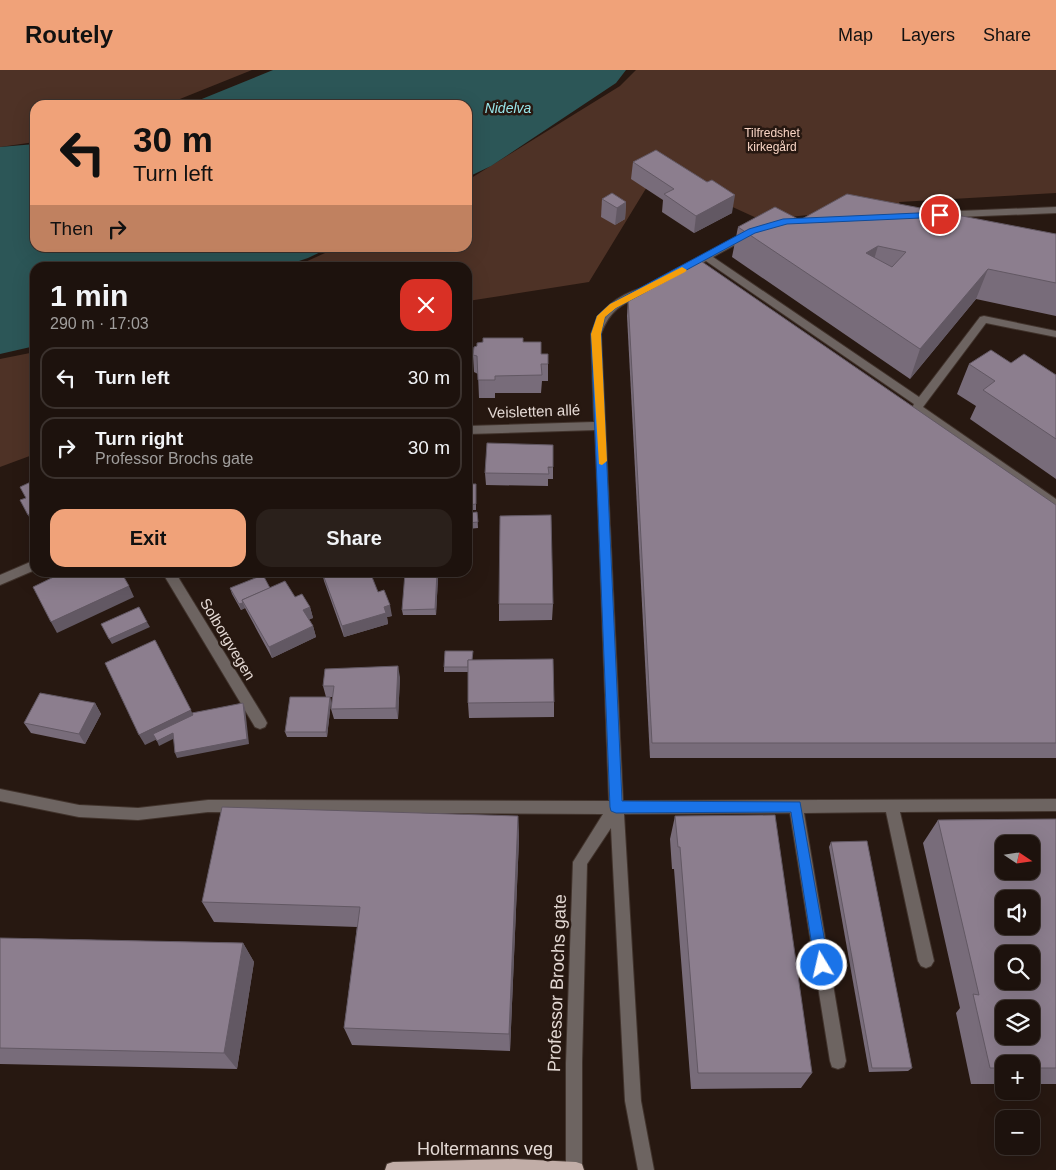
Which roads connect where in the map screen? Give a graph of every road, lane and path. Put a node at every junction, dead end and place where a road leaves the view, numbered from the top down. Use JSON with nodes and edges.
{"nodes":[{"id":1,"x":1056,"y":210,"type":"edge"},
{"id":2,"x":926,"y":215,"type":"edge"},
{"id":3,"x":761,"y":229,"type":"edge"},
{"id":4,"x":707,"y":257,"type":"junction"},
{"id":5,"x":673,"y":275,"type":"edge"},
{"id":6,"x":656,"y":284,"type":"edge"},
{"id":7,"x":1056,"y":334,"type":"edge"},
{"id":8,"x":920,"y":403,"type":"junction"},
{"id":9,"x":601,"y":426,"type":"junction"},
{"id":10,"x":472,"y":430,"type":"edge"},
{"id":11,"x":1056,"y":505,"type":"edge"},
{"id":12,"x":30,"y":567,"type":"edge"},
{"id":13,"x":171,"y":577,"type":"edge"},
{"id":14,"x":0,"y":580,"type":"edge"},
{"id":15,"x":260,"y":723,"type":"dead end"},
{"id":16,"x":0,"y":795,"type":"edge"},
{"id":17,"x":1056,"y":805,"type":"edge"},
{"id":18,"x":796,"y":806,"type":"junction"},
{"id":19,"x":892,"y":806,"type":"junction"},
{"id":20,"x":616,"y":807,"type":"junction"},
{"id":21,"x":926,"y":961,"type":"dead end"},
{"id":22,"x":838,"y":1061,"type":"dead end"},
{"id":23,"x":393,"y":1170,"type":"edge"},
{"id":24,"x":575,"y":1170,"type":"edge"},
{"id":25,"x":646,"y":1170,"type":"edge"}],
"edges":[{"from":1,"to":2,"type":"street"},
{"from":3,"to":4,"type":"street"},
{"from":4,"to":5,"type":"street"},
{"from":4,"to":8,"type":"street"},
{"from":6,"to":9,"type":"street"},
{"from":7,"to":8,"type":"street"},
{"from":8,"to":11,"type":"street"},
{"from":9,"to":10,"type":"street","name":"Veisletten allé"},
{"from":9,"to":20,"type":"street"},
{"from":12,"to":14,"type":"street"},
{"from":13,"to":15,"type":"street","name":"Solborgvegen"},
{"from":16,"to":20,"type":"street"},
{"from":17,"to":19,"type":"street"},
{"from":18,"to":19,"type":"street"},
{"from":18,"to":20,"type":"street"},
{"from":18,"to":22,"type":"street"},
{"from":19,"to":21,"type":"street"},
{"from":20,"to":24,"type":"street","name":"Professor Brochs gate"},
{"from":20,"to":25,"type":"street"},
{"from":23,"to":24,"type":"main road","name":"Holtermanns veg"}]}
